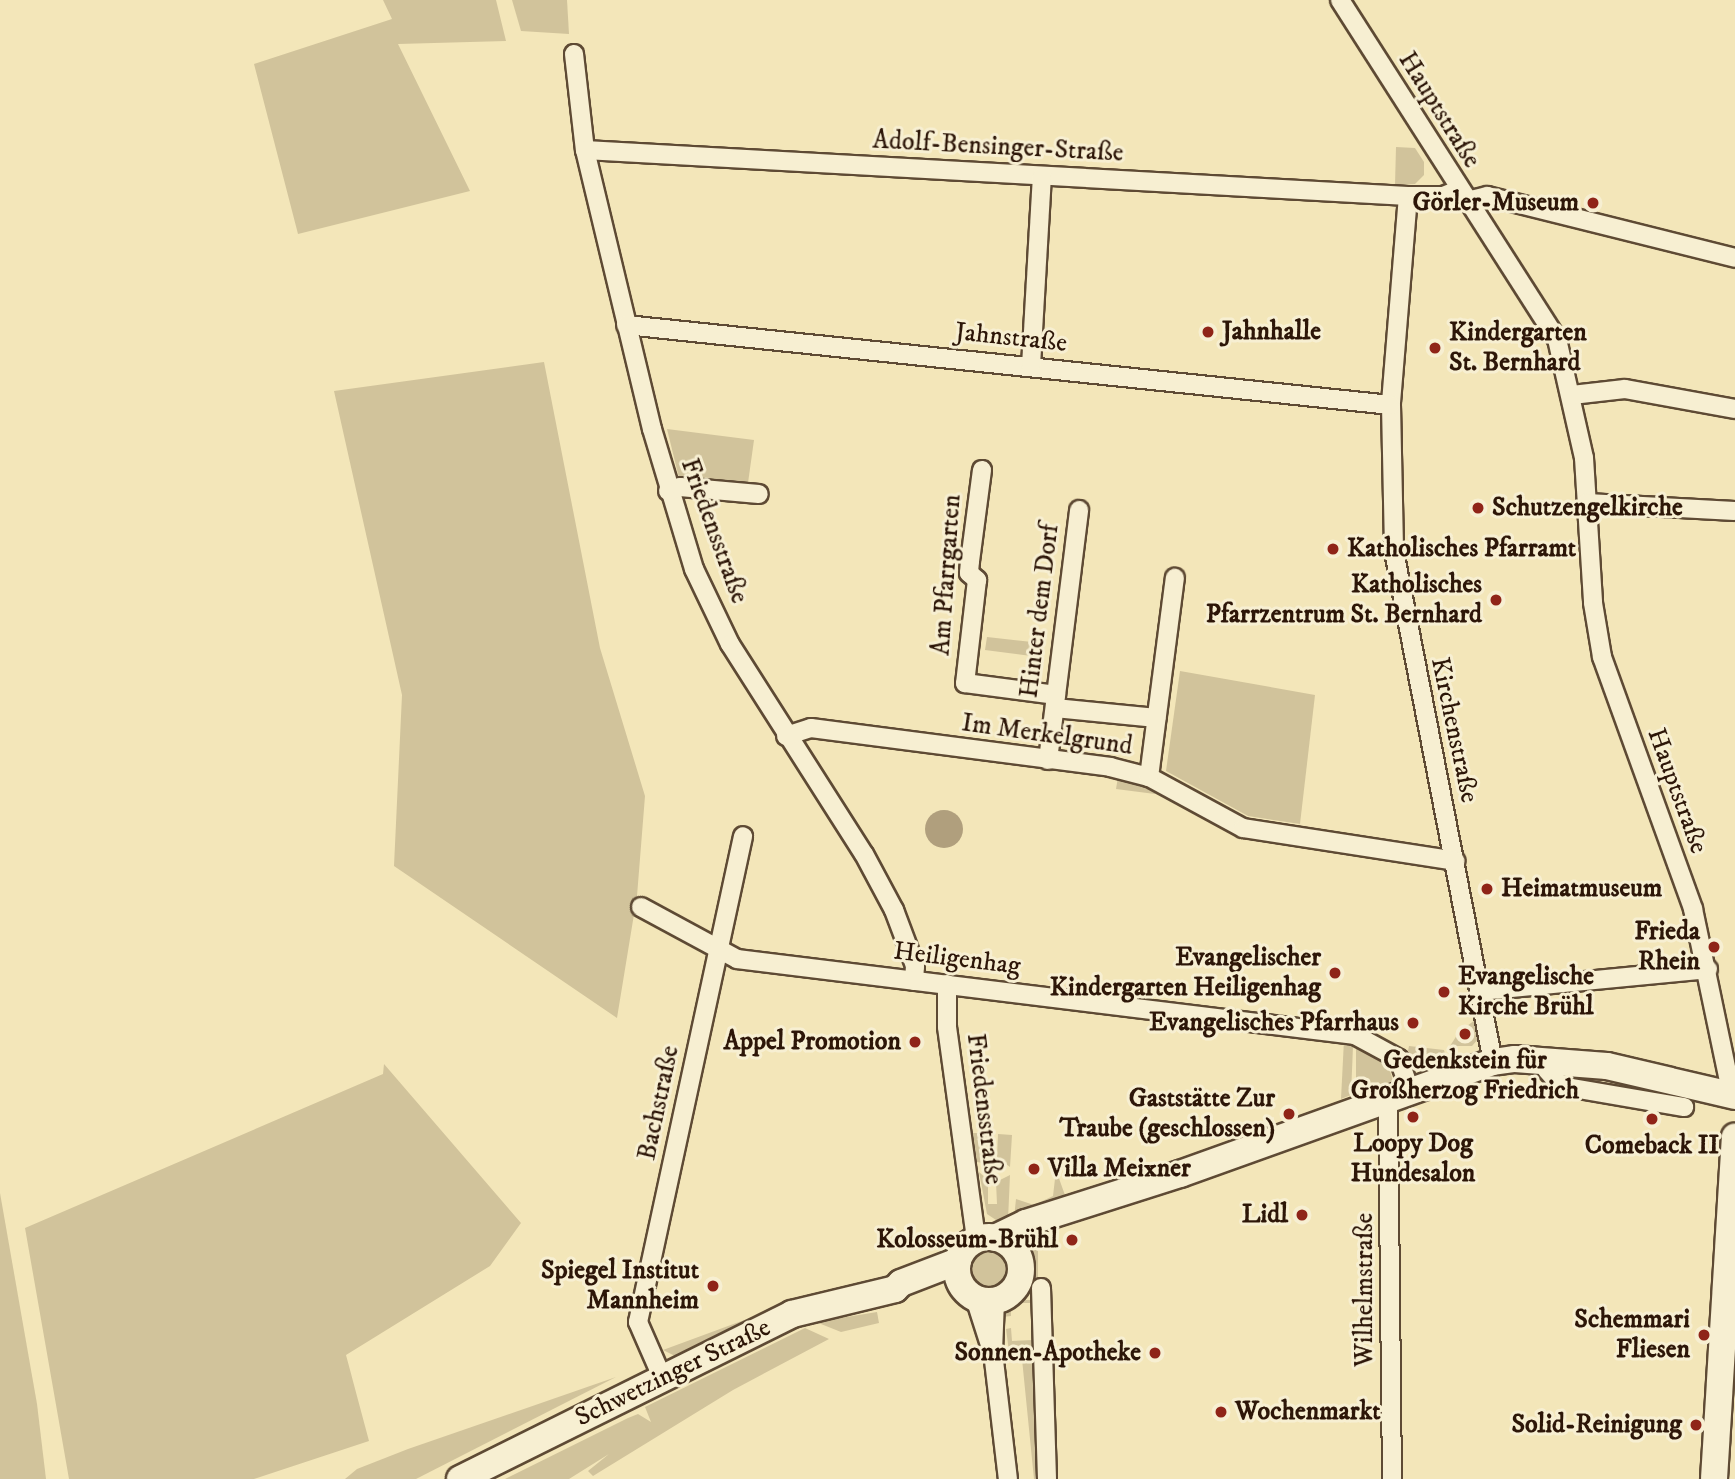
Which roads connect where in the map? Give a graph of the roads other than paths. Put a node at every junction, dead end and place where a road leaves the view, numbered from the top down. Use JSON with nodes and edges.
{"nodes":[{"id":1,"x":1340,"y":0,"type":"edge"},
{"id":2,"x":575,"y":54,"type":"dead end"},
{"id":3,"x":585,"y":150,"type":"junction"},
{"id":4,"x":1042,"y":176,"type":"junction"},
{"id":5,"x":1463,"y":195,"type":"junction"},
{"id":6,"x":1408,"y":197,"type":"junction"},
{"id":7,"x":1735,"y":258,"type":"edge"},
{"id":8,"x":626,"y":325,"type":"junction"},
{"id":9,"x":1031,"y":366,"type":"junction"},
{"id":10,"x":1572,"y":395,"type":"junction"},
{"id":11,"x":1391,"y":405,"type":"junction"},
{"id":12,"x":1735,"y":409,"type":"edge"},
{"id":13,"x":982,"y":470,"type":"dead end"},
{"id":14,"x":668,"y":491,"type":"junction"},
{"id":15,"x":758,"y":494,"type":"dead end"},
{"id":16,"x":1587,"y":503,"type":"junction"},
{"id":17,"x":1079,"y":510,"type":"dead end"},
{"id":18,"x":1735,"y":511,"type":"edge"},
{"id":19,"x":1175,"y":578,"type":"dead end"},
{"id":20,"x":1056,"y":701,"type":"junction"},
{"id":21,"x":1157,"y":718,"type":"junction"},
{"id":22,"x":786,"y":736,"type":"junction"},
{"id":23,"x":1048,"y":760,"type":"junction"},
{"id":24,"x":1149,"y":777,"type":"junction"},
{"id":25,"x":743,"y":836,"type":"dead end"},
{"id":26,"x":1455,"y":861,"type":"junction"},
{"id":27,"x":641,"y":907,"type":"dead end"},
{"id":28,"x":719,"y":950,"type":"junction"},
{"id":29,"x":1708,"y":969,"type":"junction"},
{"id":30,"x":914,"y":981,"type":"junction"},
{"id":31,"x":947,"y":984,"type":"junction"},
{"id":32,"x":1482,"y":991,"type":"junction"},
{"id":33,"x":1546,"y":1060,"type":"junction"},
{"id":34,"x":1493,"y":1062,"type":"junction"},
{"id":35,"x":1399,"y":1097,"type":"junction"},
{"id":36,"x":1734,"y":1099,"type":"edge"},
{"id":37,"x":1684,"y":1107,"type":"dead end"},
{"id":38,"x":1735,"y":1137,"type":"edge"},
{"id":39,"x":1047,"y":1220,"type":"junction"},
{"id":40,"x":986,"y":1239,"type":"junction"},
{"id":41,"x":1017,"y":1255,"type":"junction"},
{"id":42,"x":958,"y":1261,"type":"junction"},
{"id":43,"x":1041,"y":1288,"type":"dead end"},
{"id":44,"x":895,"y":1289,"type":"junction"},
{"id":45,"x":977,"y":1295,"type":"junction"},
{"id":46,"x":662,"y":1377,"type":"junction"},
{"id":47,"x":460,"y":1479,"type":"edge"},
{"id":48,"x":1008,"y":1479,"type":"edge"},
{"id":49,"x":1048,"y":1479,"type":"edge"},
{"id":50,"x":1392,"y":1479,"type":"edge"},
{"id":51,"x":1714,"y":1479,"type":"edge"}],
"edges":[{"from":1,"to":5,"type":"street","name":"Hauptstraße"},
{"from":2,"to":3,"type":"street","name":"Friedensstraße"},
{"from":3,"to":4,"type":"street","name":"Adolf-Bensinger-Straße"},
{"from":3,"to":8,"type":"street","name":"Friedensstraße"},
{"from":4,"to":6,"type":"street","name":"Adolf-Bensinger-Straße"},
{"from":4,"to":9,"type":"street"},
{"from":5,"to":6,"type":"street","name":"Adolf-Bensinger-Straße"},
{"from":5,"to":7,"type":"street","name":"Adolf-Bensinger-Straße"},
{"from":5,"to":10,"type":"street","name":"Hauptstraße"},
{"from":6,"to":11,"type":"street","name":"Kirchenstraße"},
{"from":8,"to":9,"type":"street","name":"Jahnstraße"},
{"from":8,"to":14,"type":"street","name":"Friedensstraße"},
{"from":9,"to":11,"type":"street","name":"Jahnstraße"},
{"from":10,"to":12,"type":"street"},
{"from":10,"to":16,"type":"street","name":"Hauptstraße"},
{"from":11,"to":26,"type":"street","name":"Kirchenstraße"},
{"from":13,"to":20,"type":"street","name":"Am Pfarrgarten"},
{"from":14,"to":15,"type":"street"},
{"from":14,"to":22,"type":"street","name":"Friedensstraße"},
{"from":16,"to":18,"type":"street"},
{"from":16,"to":29,"type":"street","name":"Hauptstraße"},
{"from":17,"to":20,"type":"street","name":"Hinter dem Dorf"},
{"from":19,"to":21,"type":"street"},
{"from":20,"to":21,"type":"street"},
{"from":20,"to":23,"type":"street","name":"Hinter dem Dorf"},
{"from":21,"to":24,"type":"street"},
{"from":22,"to":23,"type":"street","name":"Im Merkelgrund"},
{"from":22,"to":30,"type":"street","name":"Friedensstraße"},
{"from":23,"to":24,"type":"street","name":"Im Merkelgrund"},
{"from":24,"to":26,"type":"street","name":"Im Merkelgrund"},
{"from":25,"to":28,"type":"street","name":"Bachstraße"},
{"from":26,"to":32,"type":"street","name":"Kirchenstraße"},
{"from":27,"to":28,"type":"street","name":"Heiligenhag"},
{"from":28,"to":30,"type":"street","name":"Heiligenhag"},
{"from":28,"to":46,"type":"street","name":"Bachstraße"},
{"from":29,"to":32,"type":"street"},
{"from":29,"to":36,"type":"street","name":"Hauptstraße"},
{"from":30,"to":31,"type":"street","name":"Heiligenhag"},
{"from":31,"to":35,"type":"street","name":"Heiligenhag"},
{"from":31,"to":40,"type":"street","name":"Friedensstraße"},
{"from":32,"to":34,"type":"street","name":"Kirchenstraße"},
{"from":33,"to":34,"type":"main road"},
{"from":33,"to":36,"type":"main road"},
{"from":33,"to":37,"type":"street"},
{"from":34,"to":35,"type":"main road"},
{"from":35,"to":39,"type":"main road"},
{"from":35,"to":50,"type":"street","name":"Wilhelmstraße"},
{"from":38,"to":51,"type":"main road"},
{"from":39,"to":40,"type":"main road"},
{"from":39,"to":41,"type":"main road"},
{"from":40,"to":41,"type":"main road"},
{"from":40,"to":42,"type":"main road"},
{"from":41,"to":45,"type":"main road"},
{"from":42,"to":44,"type":"main road","name":"Schwetzinger Straße"},
{"from":42,"to":45,"type":"main road"},
{"from":43,"to":49,"type":"street"},
{"from":44,"to":45,"type":"main road","name":"Schwetzinger Straße"},
{"from":44,"to":46,"type":"main road","name":"Schwetzinger Straße"},
{"from":45,"to":48,"type":"street"},
{"from":46,"to":47,"type":"main road","name":"Schwetzinger Straße"}]}
